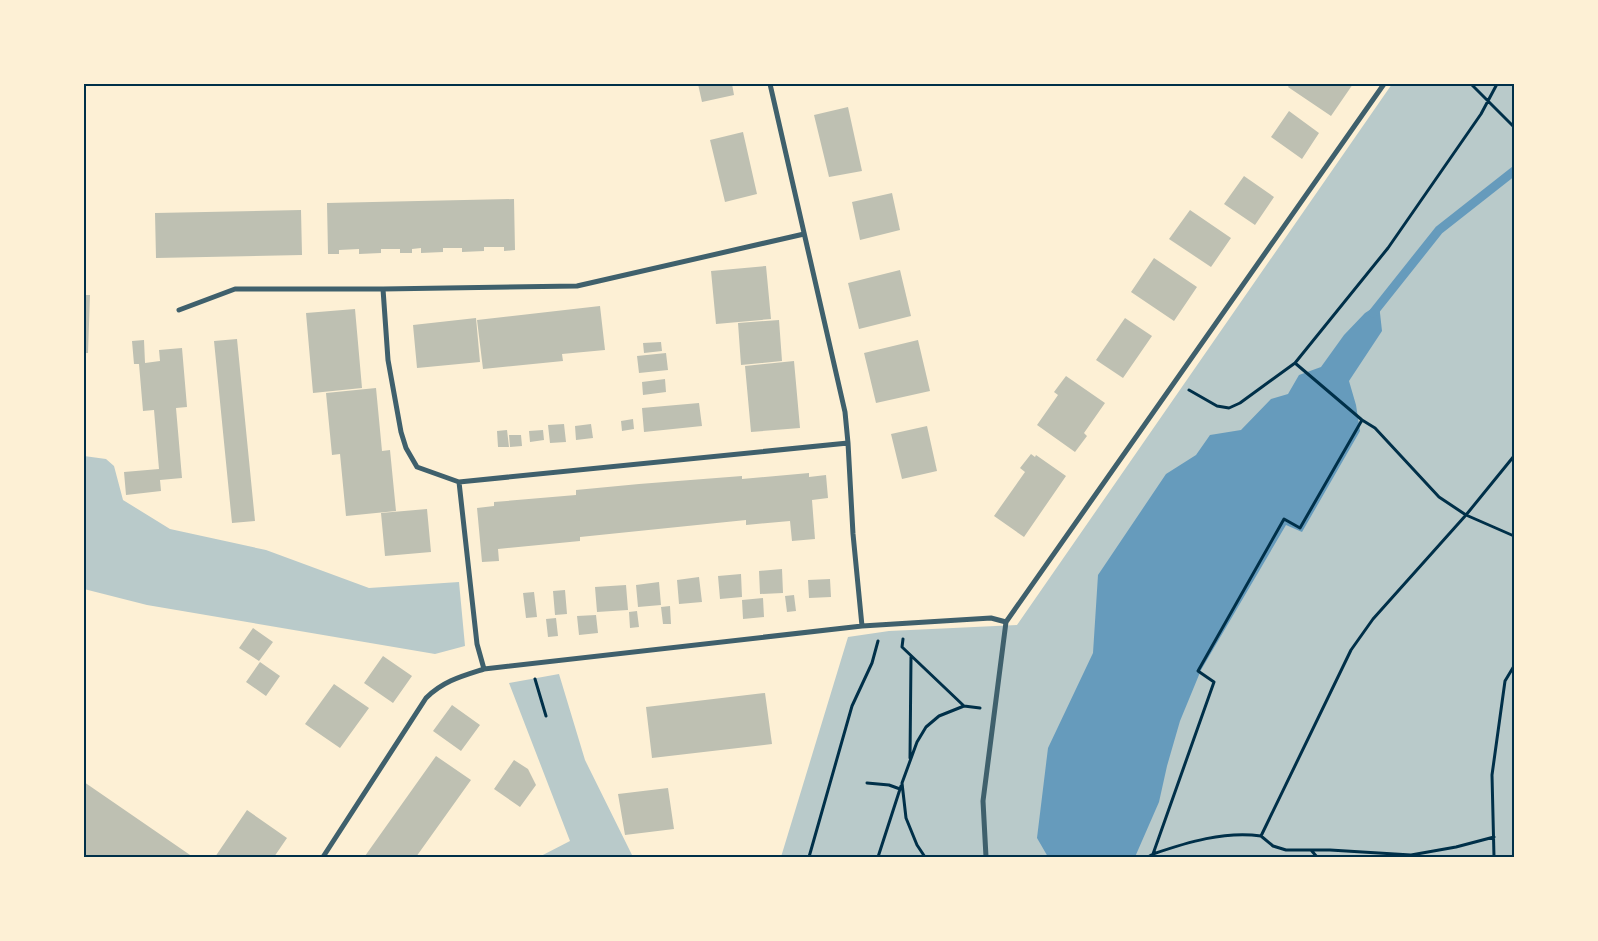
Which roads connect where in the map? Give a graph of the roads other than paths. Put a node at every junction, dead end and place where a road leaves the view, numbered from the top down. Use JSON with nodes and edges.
{"nodes":[{"id":1,"x":770,"y":84,"type":"edge"},
{"id":2,"x":1384,"y":84,"type":"edge"},
{"id":3,"x":804,"y":234,"type":"junction"},
{"id":4,"x":384,"y":290,"type":"junction"},
{"id":5,"x":179,"y":310,"type":"dead end"},
{"id":6,"x":848,"y":443,"type":"junction"},
{"id":7,"x":459,"y":482,"type":"junction"},
{"id":8,"x":1006,"y":622,"type":"junction"},
{"id":9,"x":862,"y":626,"type":"junction"},
{"id":10,"x":484,"y":669,"type":"junction"},
{"id":11,"x":323,"y":857,"type":"edge"},
{"id":12,"x":986,"y":857,"type":"edge"}],
"edges":[{"from":1,"to":3,"type":"street"},
{"from":2,"to":8,"type":"street"},
{"from":3,"to":4,"type":"street"},
{"from":3,"to":6,"type":"street"},
{"from":4,"to":5,"type":"street"},
{"from":4,"to":7,"type":"street"},
{"from":6,"to":7,"type":"street"},
{"from":6,"to":9,"type":"street"},
{"from":7,"to":10,"type":"street"},
{"from":8,"to":9,"type":"street"},
{"from":8,"to":12,"type":"street"},
{"from":9,"to":10,"type":"street"},
{"from":10,"to":11,"type":"street"}]}
